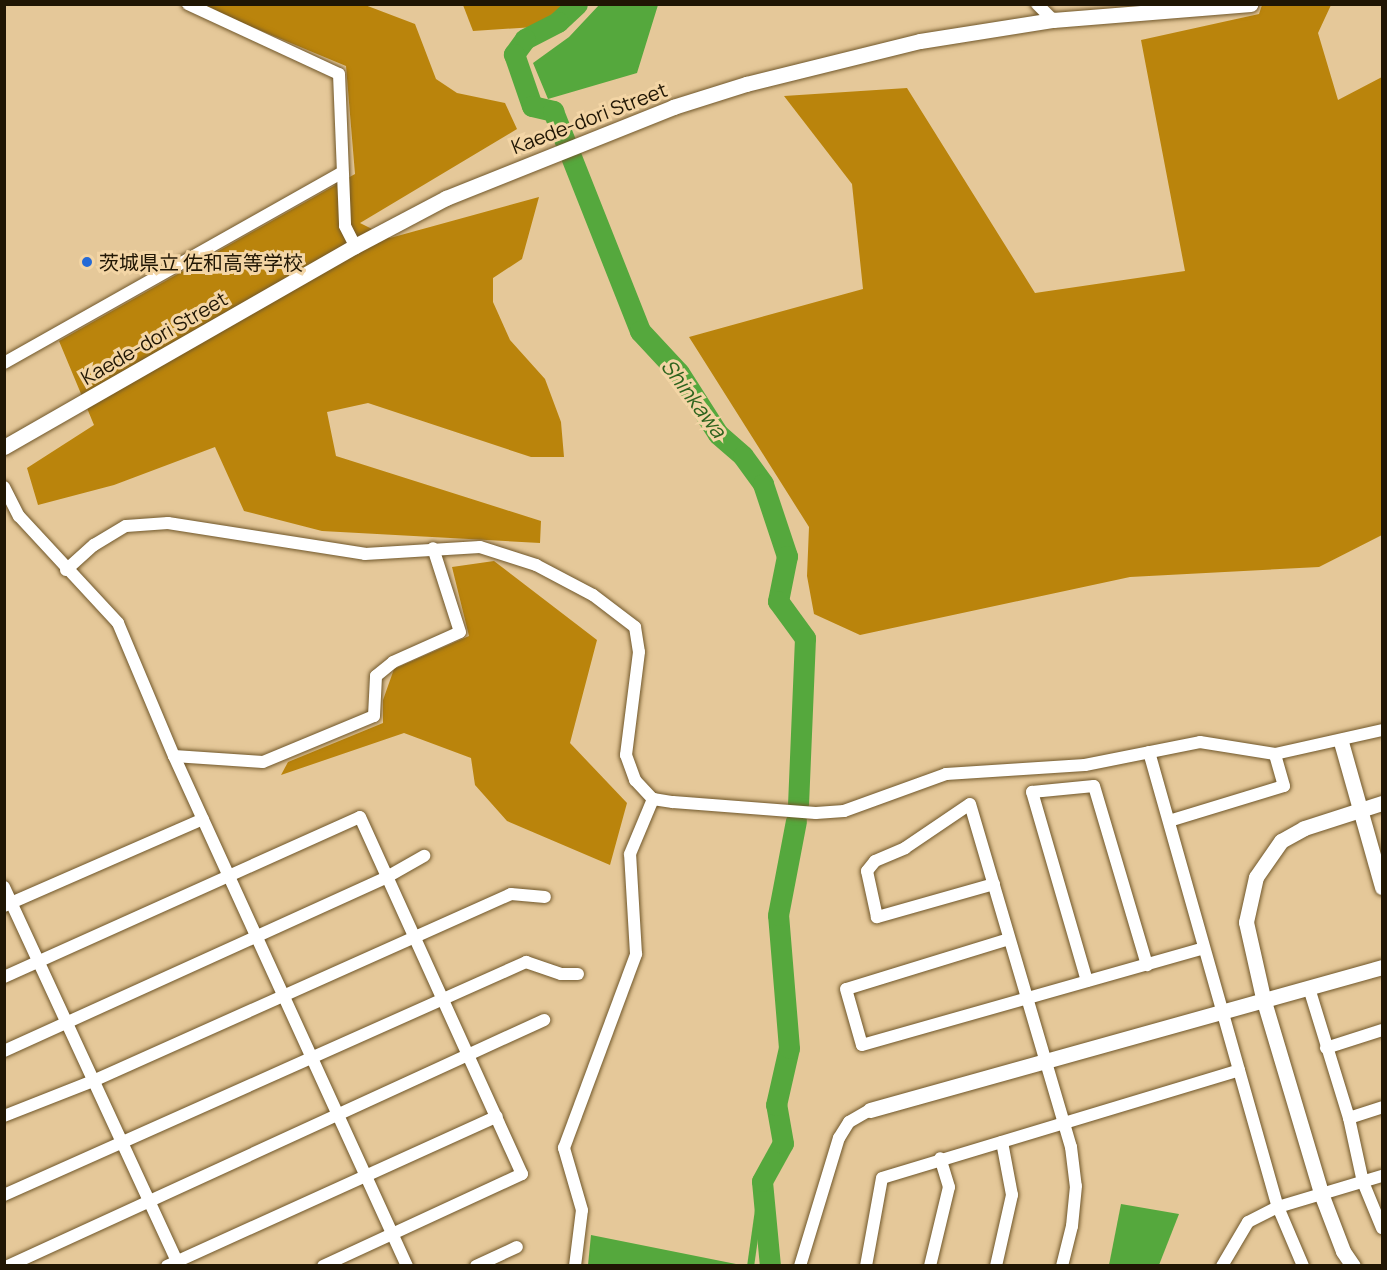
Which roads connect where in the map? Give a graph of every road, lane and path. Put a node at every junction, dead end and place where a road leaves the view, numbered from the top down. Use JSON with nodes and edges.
{"nodes":[{"id":1,"x":188,"y":4,"type":"edge"},
{"id":2,"x":1038,"y":4,"type":"edge"},
{"id":3,"x":1250,"y":4,"type":"edge"},
{"id":4,"x":1053,"y":20,"type":"junction"},
{"id":5,"x":341,"y":173,"type":"junction"},
{"id":6,"x":355,"y":246,"type":"junction"},
{"id":7,"x":4,"y":363,"type":"edge"},
{"id":8,"x":4,"y":447,"type":"edge"},
{"id":9,"x":4,"y":487,"type":"edge"},
{"id":10,"x":433,"y":548,"type":"junction"},
{"id":11,"x":66,"y":570,"type":"junction"},
{"id":12,"x":1383,"y":730,"type":"edge"},
{"id":13,"x":1341,"y":742,"type":"junction"},
{"id":14,"x":1149,"y":752,"type":"junction"},
{"id":15,"x":1275,"y":754,"type":"junction"},
{"id":16,"x":174,"y":756,"type":"junction"},
{"id":17,"x":653,"y":800,"type":"junction"},
{"id":18,"x":1383,"y":803,"type":"edge"},
{"id":19,"x":1359,"y":810,"type":"junction"},
{"id":20,"x":204,"y":819,"type":"junction"},
{"id":21,"x":1168,"y":821,"type":"junction"},
{"id":22,"x":1377,"y":850,"type":"edge"},
{"id":23,"x":424,"y":856,"type":"dead end"},
{"id":24,"x":387,"y":877,"type":"junction"},
{"id":25,"x":229,"y":878,"type":"junction"},
{"id":26,"x":994,"y":884,"type":"junction"},
{"id":27,"x":4,"y":887,"type":"edge"},
{"id":28,"x":1383,"y":887,"type":"edge"},
{"id":29,"x":545,"y":897,"type":"dead end"},
{"id":30,"x":9,"y":904,"type":"edge"},
{"id":31,"x":257,"y":936,"type":"junction"},
{"id":32,"x":414,"y":939,"type":"junction"},
{"id":33,"x":1009,"y":939,"type":"junction"},
{"id":34,"x":1204,"y":948,"type":"junction"},
{"id":35,"x":40,"y":962,"type":"junction"},
{"id":36,"x":1146,"y":965,"type":"junction"},
{"id":37,"x":1383,"y":967,"type":"edge"},
{"id":38,"x":578,"y":974,"type":"dead end"},
{"id":39,"x":4,"y":977,"type":"edge"},
{"id":40,"x":1087,"y":981,"type":"junction"},
{"id":41,"x":1309,"y":988,"type":"junction"},
{"id":42,"x":284,"y":997,"type":"junction"},
{"id":43,"x":442,"y":998,"type":"junction"},
{"id":44,"x":1027,"y":998,"type":"junction"},
{"id":45,"x":1264,"y":1002,"type":"junction"},
{"id":46,"x":1224,"y":1012,"type":"junction"},
{"id":47,"x":544,"y":1020,"type":"dead end"},
{"id":48,"x":66,"y":1022,"type":"junction"},
{"id":49,"x":1383,"y":1030,"type":"edge"},
{"id":50,"x":1326,"y":1048,"type":"junction"},
{"id":51,"x":4,"y":1051,"type":"edge"},
{"id":52,"x":311,"y":1056,"type":"junction"},
{"id":53,"x":467,"y":1057,"type":"junction"},
{"id":54,"x":1046,"y":1062,"type":"junction"},
{"id":55,"x":1239,"y":1070,"type":"junction"},
{"id":56,"x":93,"y":1081,"type":"junction"},
{"id":57,"x":1383,"y":1107,"type":"edge"},
{"id":58,"x":870,"y":1110,"type":"joint"},
{"id":59,"x":339,"y":1115,"type":"junction"},
{"id":60,"x":4,"y":1116,"type":"edge"},
{"id":61,"x":497,"y":1116,"type":"junction"},
{"id":62,"x":1349,"y":1118,"type":"junction"},
{"id":63,"x":1064,"y":1125,"type":"junction"},
{"id":64,"x":1002,"y":1142,"type":"junction"},
{"id":65,"x":121,"y":1143,"type":"junction"},
{"id":66,"x":940,"y":1158,"type":"junction"},
{"id":67,"x":366,"y":1174,"type":"junction"},
{"id":68,"x":1383,"y":1176,"type":"edge"},
{"id":69,"x":1363,"y":1182,"type":"junction"},
{"id":70,"x":4,"y":1195,"type":"edge"},
{"id":71,"x":1322,"y":1196,"type":"junction"},
{"id":72,"x":150,"y":1202,"type":"junction"},
{"id":73,"x":1278,"y":1207,"type":"junction"},
{"id":74,"x":1383,"y":1228,"type":"edge"},
{"id":75,"x":392,"y":1233,"type":"junction"},
{"id":76,"x":517,"y":1247,"type":"dead end"},
{"id":77,"x":1226,"y":1263,"type":"edge"},
{"id":78,"x":175,"y":1264,"type":"edge"},
{"id":79,"x":8,"y":1266,"type":"edge"},
{"id":80,"x":323,"y":1266,"type":"edge"},
{"id":81,"x":407,"y":1266,"type":"edge"},
{"id":82,"x":476,"y":1266,"type":"edge"},
{"id":83,"x":575,"y":1266,"type":"edge"},
{"id":84,"x":800,"y":1266,"type":"edge"},
{"id":85,"x":866,"y":1266,"type":"edge"},
{"id":86,"x":930,"y":1266,"type":"edge"},
{"id":87,"x":996,"y":1266,"type":"edge"},
{"id":88,"x":1062,"y":1266,"type":"edge"},
{"id":89,"x":1303,"y":1266,"type":"edge"},
{"id":90,"x":1353,"y":1266,"type":"edge"}],
"edges":[{"from":1,"to":5,"type":"street"},
{"from":2,"to":4,"type":"street"},
{"from":3,"to":4,"type":"street","name":"Kaede-dori Street"},
{"from":4,"to":6,"type":"street","name":"Kaede-dori Street"},
{"from":5,"to":6,"type":"street"},
{"from":5,"to":7,"type":"street"},
{"from":6,"to":8,"type":"street","name":"Kaede-dori Street"},
{"from":9,"to":11,"type":"street"},
{"from":10,"to":11,"type":"street"},
{"from":10,"to":16,"type":"street"},
{"from":10,"to":17,"type":"street"},
{"from":11,"to":16,"type":"street"},
{"from":12,"to":13,"type":"street"},
{"from":13,"to":15,"type":"street"},
{"from":13,"to":19,"type":"street"},
{"from":14,"to":15,"type":"street"},
{"from":14,"to":17,"type":"street"},
{"from":14,"to":21,"type":"street"},
{"from":15,"to":21,"type":"street"},
{"from":16,"to":20,"type":"street"},
{"from":17,"to":83,"type":"street"},
{"from":18,"to":19,"type":"street"},
{"from":19,"to":22,"type":"street"},
{"from":19,"to":45,"type":"street"},
{"from":20,"to":25,"type":"street"},
{"from":20,"to":30,"type":"street"},
{"from":21,"to":34,"type":"street"},
{"from":22,"to":28,"type":"street"},
{"from":23,"to":24,"type":"street"},
{"from":24,"to":25,"type":"street"},
{"from":24,"to":31,"type":"street"},
{"from":24,"to":32,"type":"street"},
{"from":25,"to":31,"type":"street"},
{"from":25,"to":35,"type":"street"},
{"from":26,"to":26,"type":"street"},
{"from":26,"to":33,"type":"street"},
{"from":27,"to":30,"type":"street"},
{"from":29,"to":32,"type":"street"},
{"from":30,"to":35,"type":"street"},
{"from":31,"to":42,"type":"street"},
{"from":31,"to":48,"type":"street"},
{"from":32,"to":42,"type":"street"},
{"from":32,"to":43,"type":"street"},
{"from":33,"to":44,"type":"street"},
{"from":33,"to":44,"type":"street"},
{"from":34,"to":36,"type":"street"},
{"from":34,"to":46,"type":"street"},
{"from":35,"to":39,"type":"street"},
{"from":35,"to":48,"type":"street"},
{"from":36,"to":40,"type":"street"},
{"from":36,"to":40,"type":"street"},
{"from":37,"to":41,"type":"street"},
{"from":38,"to":43,"type":"street"},
{"from":40,"to":44,"type":"street"},
{"from":41,"to":45,"type":"street"},
{"from":41,"to":50,"type":"street"},
{"from":42,"to":52,"type":"street"},
{"from":42,"to":56,"type":"street"},
{"from":43,"to":52,"type":"street"},
{"from":43,"to":53,"type":"street"},
{"from":44,"to":54,"type":"street"},
{"from":45,"to":46,"type":"street"},
{"from":45,"to":71,"type":"street"},
{"from":46,"to":54,"type":"street"},
{"from":46,"to":55,"type":"street"},
{"from":47,"to":53,"type":"street"},
{"from":48,"to":51,"type":"street"},
{"from":48,"to":56,"type":"street"},
{"from":49,"to":50,"type":"street"},
{"from":50,"to":62,"type":"street"},
{"from":52,"to":59,"type":"street"},
{"from":52,"to":65,"type":"street"},
{"from":53,"to":59,"type":"street"},
{"from":53,"to":61,"type":"street"},
{"from":54,"to":58,"type":"street"},
{"from":54,"to":63,"type":"street"},
{"from":55,"to":63,"type":"street"},
{"from":55,"to":73,"type":"street"},
{"from":56,"to":60,"type":"street"},
{"from":56,"to":65,"type":"street"},
{"from":57,"to":62,"type":"street"},
{"from":58,"to":84,"type":"street"},
{"from":59,"to":67,"type":"street"},
{"from":59,"to":72,"type":"street"},
{"from":61,"to":67,"type":"street"},
{"from":61,"to":75,"type":"street"},
{"from":62,"to":69,"type":"street"},
{"from":63,"to":64,"type":"street"},
{"from":63,"to":88,"type":"street"},
{"from":64,"to":66,"type":"street"},
{"from":64,"to":87,"type":"street"},
{"from":65,"to":70,"type":"street"},
{"from":65,"to":72,"type":"street"},
{"from":66,"to":85,"type":"street"},
{"from":66,"to":86,"type":"street"},
{"from":67,"to":75,"type":"street"},
{"from":67,"to":78,"type":"street"},
{"from":68,"to":69,"type":"street"},
{"from":69,"to":71,"type":"street"},
{"from":69,"to":74,"type":"street"},
{"from":71,"to":73,"type":"street"},
{"from":71,"to":90,"type":"street"},
{"from":72,"to":78,"type":"street"},
{"from":72,"to":79,"type":"street"},
{"from":73,"to":77,"type":"street"},
{"from":73,"to":89,"type":"street"},
{"from":75,"to":80,"type":"street"},
{"from":75,"to":81,"type":"street"},
{"from":76,"to":82,"type":"street"}]}
